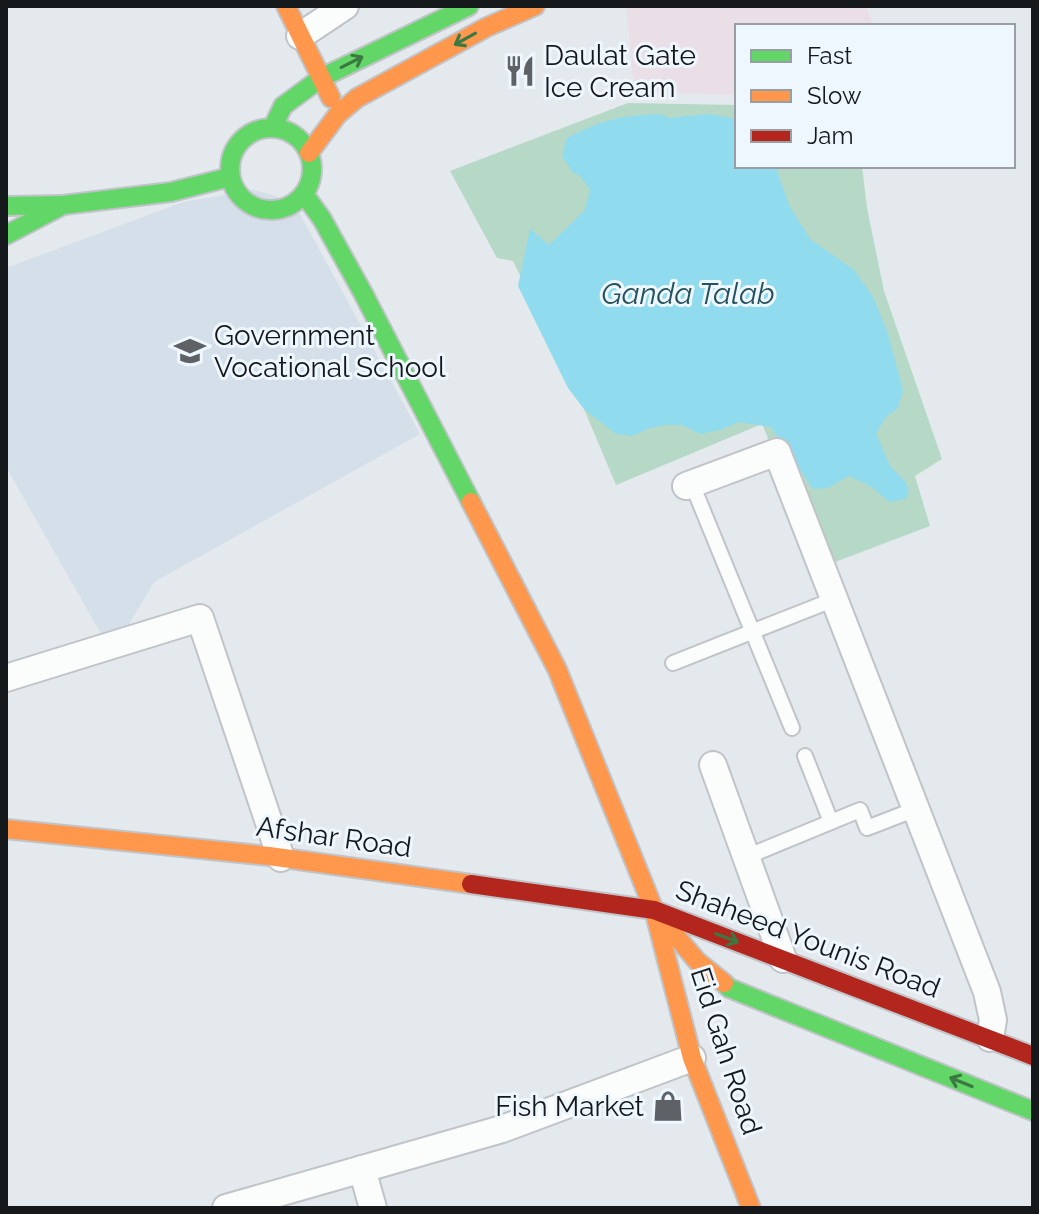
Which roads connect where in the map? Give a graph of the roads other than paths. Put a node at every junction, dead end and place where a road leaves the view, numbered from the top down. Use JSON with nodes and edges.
{"nodes":[{"id":1,"x":286,"y":6,"type":"edge"},
{"id":2,"x":345,"y":6,"type":"edge"},
{"id":3,"x":469,"y":6,"type":"edge"},
{"id":4,"x":535,"y":6,"type":"edge"},
{"id":5,"x":300,"y":36,"type":"junction"},
{"id":6,"x":321,"y":78,"type":"junction"},
{"id":7,"x":338,"y":114,"type":"junction"},
{"id":8,"x":273,"y":127,"type":"junction"},
{"id":9,"x":309,"y":153,"type":"junction"},
{"id":10,"x":230,"y":177,"type":"junction"},
{"id":11,"x":304,"y":194,"type":"junction"},
{"id":12,"x":63,"y":205,"type":"junction"},
{"id":13,"x":6,"y":206,"type":"edge"},
{"id":14,"x":6,"y":235,"type":"edge"},
{"id":15,"x":689,"y":485,"type":"joint"},
{"id":16,"x":835,"y":599,"type":"junction"},
{"id":17,"x":753,"y":631,"type":"junction"},
{"id":18,"x":673,"y":663,"type":"dead end"},
{"id":19,"x":6,"y":678,"type":"edge"},
{"id":20,"x":792,"y":728,"type":"dead end"},
{"id":21,"x":805,"y":756,"type":"dead end"},
{"id":22,"x":713,"y":765,"type":"dead end"},
{"id":23,"x":916,"y":809,"type":"junction"},
{"id":24,"x":831,"y":822,"type":"junction"},
{"id":25,"x":6,"y":829,"type":"edge"},
{"id":26,"x":746,"y":857,"type":"junction"},
{"id":27,"x":281,"y":858,"type":"junction"},
{"id":28,"x":654,"y":910,"type":"junction"},
{"id":29,"x":783,"y":959,"type":"junction"},
{"id":30,"x":990,"y":1038,"type":"junction"},
{"id":31,"x":1033,"y":1056,"type":"edge"},
{"id":32,"x":692,"y":1058,"type":"junction"},
{"id":33,"x":1033,"y":1111,"type":"edge"},
{"id":34,"x":362,"y":1169,"type":"junction"},
{"id":35,"x":226,"y":1208,"type":"edge"},
{"id":36,"x":373,"y":1208,"type":"edge"},
{"id":37,"x":751,"y":1208,"type":"edge"}],
"edges":[{"from":1,"to":5,"type":"main road"},
{"from":2,"to":5,"type":"street"},
{"from":6,"to":3,"type":"main road","one_way":true},
{"from":4,"to":7,"type":"main road","one_way":true},
{"from":5,"to":6,"type":"main road"},
{"from":6,"to":7,"type":"main road"},
{"from":6,"to":8,"type":"main road"},
{"from":7,"to":9,"type":"main road"},
{"from":8,"to":9,"type":"main road"},
{"from":8,"to":10,"type":"main road"},
{"from":9,"to":11,"type":"main road"},
{"from":10,"to":11,"type":"main road"},
{"from":10,"to":12,"type":"main road"},
{"from":11,"to":28,"type":"main road"},
{"from":12,"to":13,"type":"main road"},
{"from":12,"to":14,"type":"main road"},
{"from":15,"to":16,"type":"street"},
{"from":15,"to":17,"type":"lane"},
{"from":16,"to":17,"type":"lane"},
{"from":16,"to":23,"type":"street"},
{"from":17,"to":18,"type":"lane"},
{"from":17,"to":20,"type":"lane"},
{"from":19,"to":27,"type":"street"},
{"from":21,"to":24,"type":"lane"},
{"from":22,"to":26,"type":"street"},
{"from":23,"to":24,"type":"lane"},
{"from":23,"to":30,"type":"street"},
{"from":24,"to":26,"type":"lane"},
{"from":25,"to":27,"type":"main road","name":"Afshar Road"},
{"from":26,"to":29,"type":"street"},
{"from":27,"to":28,"type":"main road","name":"Afshar Road"},
{"from":28,"to":29,"type":"main road","name":"Shaheed Younis Road","one_way":true},
{"from":28,"to":32,"type":"main road","name":"Eid Gah Road"},
{"from":33,"to":28,"type":"main road","name":"Shaheed Younis Road","one_way":true},
{"from":29,"to":30,"type":"main road","name":"Shaheed Younis Road"},
{"from":30,"to":31,"type":"main road","name":"Shaheed Younis Road"},
{"from":32,"to":34,"type":"street"},
{"from":32,"to":37,"type":"main road","name":"Eid Gah Road"},
{"from":34,"to":35,"type":"street"},
{"from":34,"to":36,"type":"street"}]}
